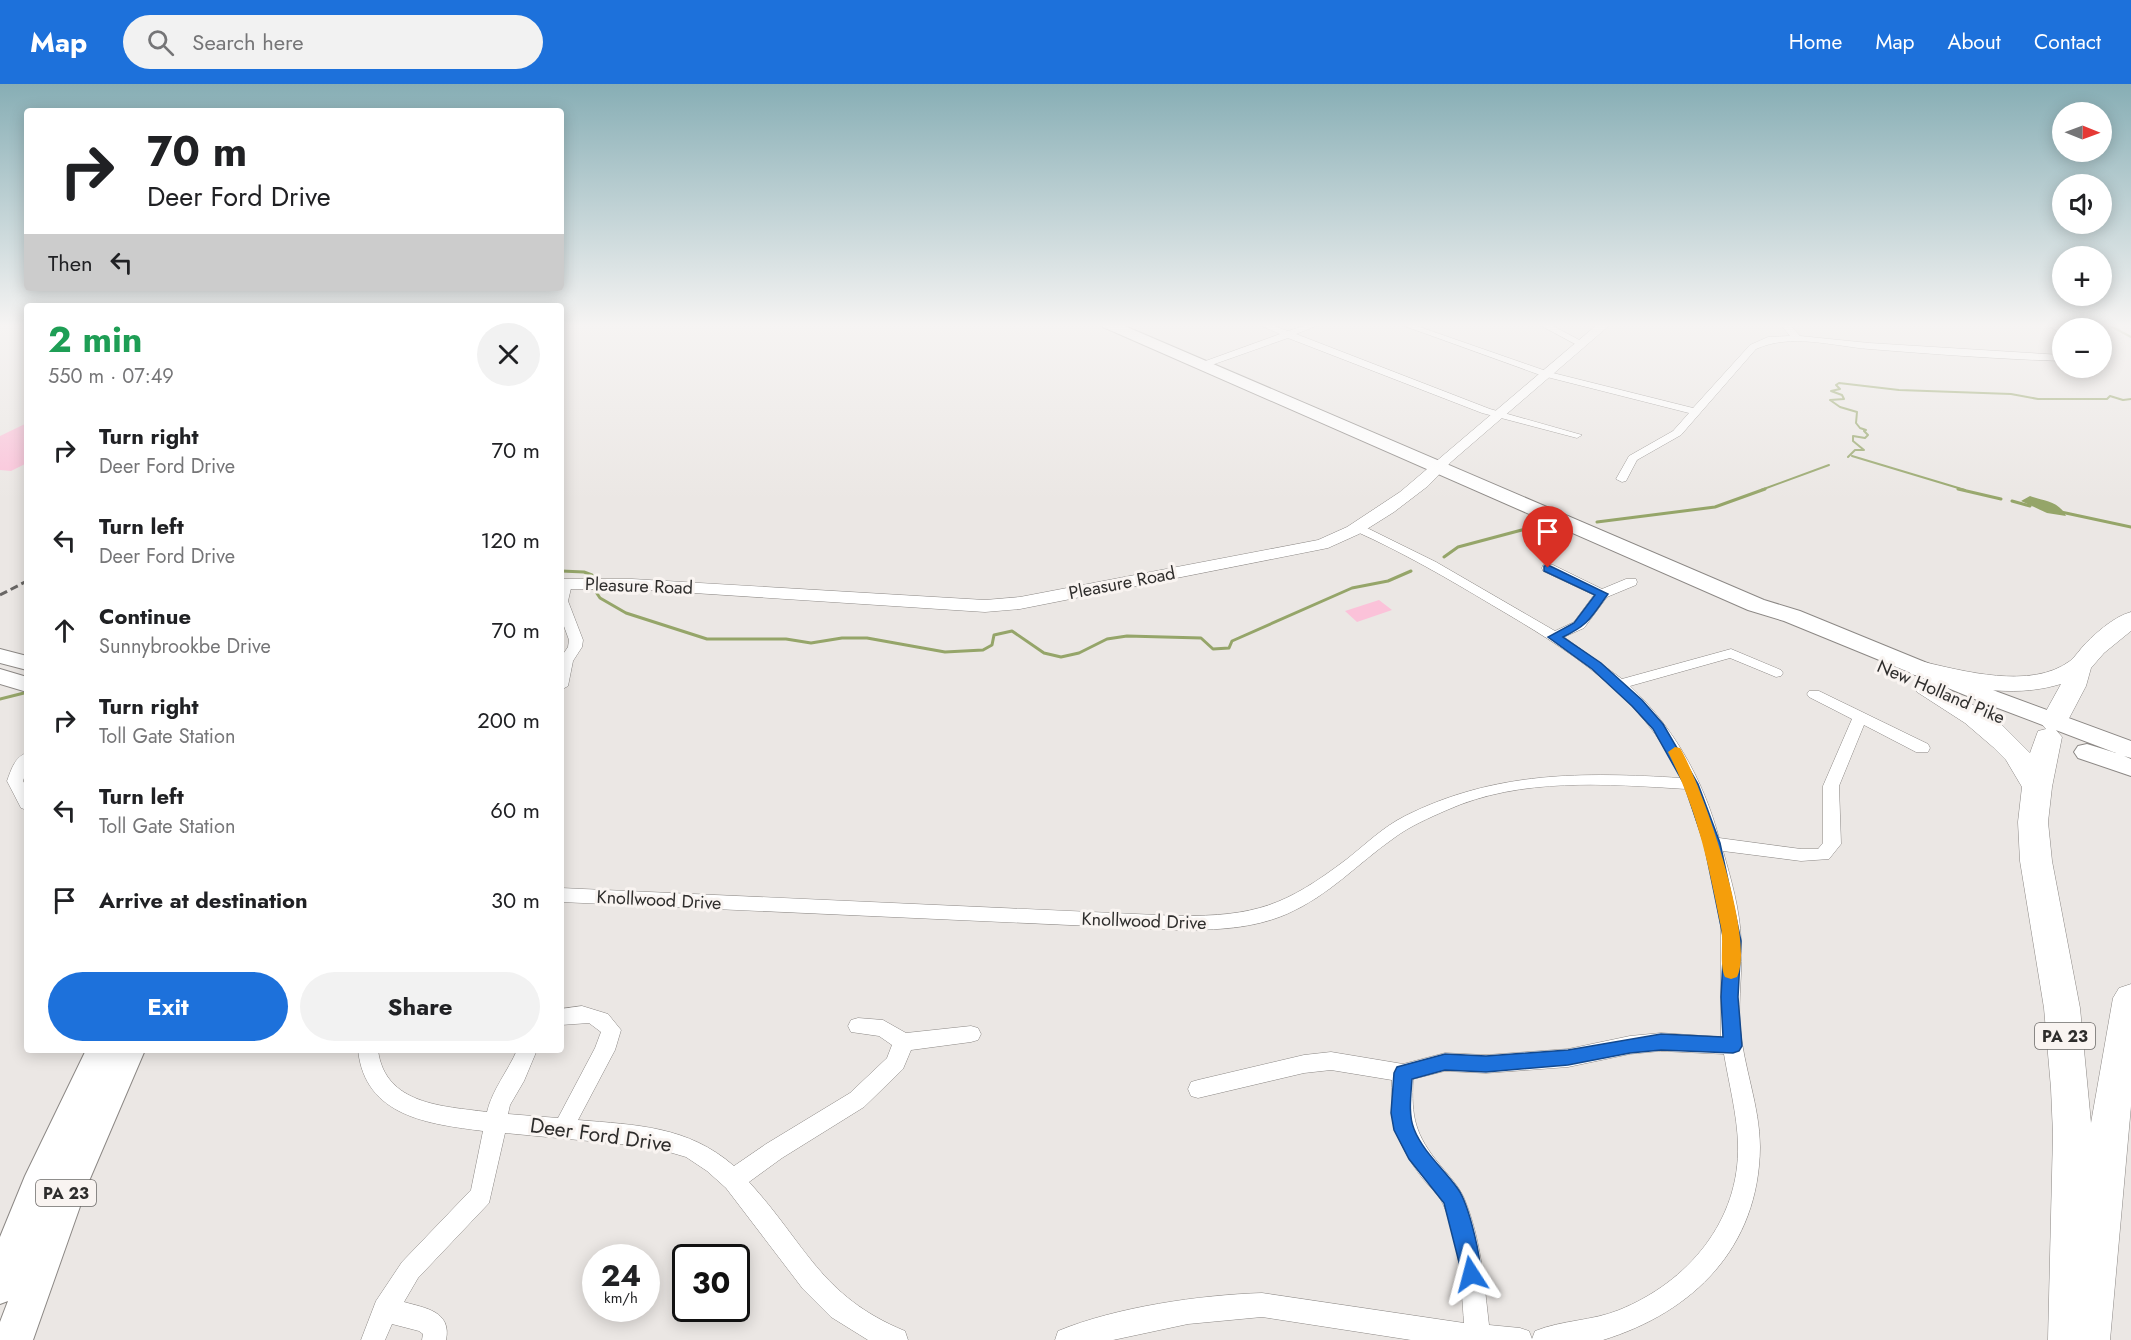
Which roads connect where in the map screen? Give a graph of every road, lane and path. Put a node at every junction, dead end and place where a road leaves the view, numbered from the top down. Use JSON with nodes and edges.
{"nodes":[{"id":1,"x":1244,"y":383,"type":"edge"},
{"id":2,"x":1415,"y":383,"type":"edge"},
{"id":3,"x":1536,"y":383,"type":"edge"},
{"id":4,"x":1580,"y":383,"type":"edge"},
{"id":5,"x":1721,"y":383,"type":"edge"},
{"id":6,"x":1695,"y":412,"type":"junction"},
{"id":7,"x":1499,"y":415,"type":"junction"},
{"id":8,"x":1577,"y":435,"type":"dead end"},
{"id":9,"x":1440,"y":467,"type":"junction"},
{"id":10,"x":1622,"y":479,"type":"dead end"},
{"id":11,"x":1359,"y":528,"type":"junction"},
{"id":12,"x":1548,"y":568,"type":"dead end"},
{"id":13,"x":1630,"y":582,"type":"dead end"},
{"id":14,"x":564,"y":584,"type":"edge"},
{"id":15,"x":1602,"y":594,"type":"junction"},
{"id":16,"x":564,"y":607,"type":"edge"},
{"id":17,"x":2131,"y":619,"type":"edge"},
{"id":18,"x":1554,"y":637,"type":"junction"},
{"id":19,"x":0,"y":656,"type":"edge"},
{"id":20,"x":564,"y":661,"type":"edge"},
{"id":21,"x":24,"y":662,"type":"edge"},
{"id":22,"x":2079,"y":666,"type":"junction"},
{"id":23,"x":1776,"y":673,"type":"dead end"},
{"id":24,"x":0,"y":676,"type":"edge"},
{"id":25,"x":1923,"y":678,"type":"junction"},
{"id":26,"x":24,"y":684,"type":"edge"},
{"id":27,"x":1618,"y":685,"type":"junction"},
{"id":28,"x":1814,"y":694,"type":"dead end"},
{"id":29,"x":1860,"y":717,"type":"junction"},
{"id":30,"x":2051,"y":729,"type":"junction"},
{"id":31,"x":1922,"y":748,"type":"dead end"},
{"id":32,"x":2131,"y":750,"type":"edge"},
{"id":33,"x":24,"y":762,"type":"edge"},
{"id":34,"x":2131,"y":768,"type":"edge"},
{"id":35,"x":1691,"y":784,"type":"junction"},
{"id":36,"x":2037,"y":787,"type":"junction"},
{"id":37,"x":24,"y":798,"type":"edge"},
{"id":38,"x":1712,"y":843,"type":"junction"},
{"id":39,"x":564,"y":895,"type":"edge"},
{"id":40,"x":2131,"y":998,"type":"edge"},
{"id":41,"x":564,"y":1017,"type":"edge"},
{"id":42,"x":858,"y":1026,"type":"dead end"},
{"id":43,"x":971,"y":1034,"type":"dead end"},
{"id":44,"x":903,"y":1042,"type":"junction"},
{"id":45,"x":1733,"y":1046,"type":"junction"},
{"id":46,"x":101,"y":1053,"type":"edge"},
{"id":47,"x":128,"y":1053,"type":"edge"},
{"id":48,"x":369,"y":1053,"type":"edge"},
{"id":49,"x":525,"y":1053,"type":"edge"},
{"id":50,"x":1403,"y":1073,"type":"junction"},
{"id":51,"x":1198,"y":1089,"type":"dead end"},
{"id":52,"x":495,"y":1122,"type":"junction"},
{"id":53,"x":564,"y":1128,"type":"junction"},
{"id":54,"x":735,"y":1179,"type":"junction"},
{"id":55,"x":0,"y":1284,"type":"edge"},
{"id":56,"x":385,"y":1310,"type":"junction"},
{"id":57,"x":1118,"y":1333,"type":"edge"},
{"id":58,"x":1478,"y":1337,"type":"junction"},
{"id":59,"x":13,"y":1340,"type":"edge"},
{"id":60,"x":373,"y":1340,"type":"edge"},
{"id":61,"x":434,"y":1340,"type":"edge"},
{"id":62,"x":896,"y":1340,"type":"edge"},
{"id":63,"x":1067,"y":1340,"type":"edge"},
{"id":64,"x":1521,"y":1340,"type":"edge"},
{"id":65,"x":1544,"y":1340,"type":"edge"},
{"id":66,"x":2070,"y":1340,"type":"edge"},
{"id":67,"x":2088,"y":1340,"type":"edge"}],
"edges":[{"from":1,"to":9,"type":"main road","name":"New Holland Pike"},
{"from":2,"to":7,"type":"street"},
{"from":3,"to":7,"type":"street","name":"Pleasure Road"},
{"from":4,"to":6,"type":"street"},
{"from":5,"to":6,"type":"street"},
{"from":6,"to":10,"type":"street"},
{"from":7,"to":8,"type":"street"},
{"from":7,"to":9,"type":"street","name":"Pleasure Road"},
{"from":9,"to":11,"type":"street","name":"Pleasure Road"},
{"from":9,"to":25,"type":"main road","name":"New Holland Pike"},
{"from":11,"to":14,"type":"street","name":"Pleasure Road"},
{"from":11,"to":18,"type":"street"},
{"from":12,"to":15,"type":"street"},
{"from":13,"to":15,"type":"street"},
{"from":15,"to":18,"type":"street"},
{"from":16,"to":20,"type":"street"},
{"from":17,"to":22,"type":"highway"},
{"from":18,"to":27,"type":"street"},
{"from":19,"to":21,"type":"main road"},
{"from":22,"to":25,"type":"highway"},
{"from":22,"to":30,"type":"highway"},
{"from":23,"to":27,"type":"street"},
{"from":24,"to":26,"type":"main road"},
{"from":25,"to":30,"type":"main road","name":"New Holland Pike"},
{"from":25,"to":36,"type":"highway"},
{"from":27,"to":35,"type":"street"},
{"from":28,"to":29,"type":"street"},
{"from":29,"to":31,"type":"street"},
{"from":29,"to":38,"type":"street"},
{"from":30,"to":32,"type":"main road","name":"New Holland Pike"},
{"from":30,"to":34,"type":"main road","name":"New Holland Pike"},
{"from":30,"to":36,"type":"highway","number":"PA 23"},
{"from":33,"to":37,"type":"street"},
{"from":35,"to":38,"type":"street"},
{"from":35,"to":39,"type":"street","name":"Knollwood Drive"},
{"from":36,"to":66,"type":"highway","number":"PA 23"},
{"from":38,"to":45,"type":"street"},
{"from":40,"to":67,"type":"highway"},
{"from":41,"to":53,"type":"street"},
{"from":42,"to":44,"type":"street"},
{"from":43,"to":44,"type":"street"},
{"from":44,"to":54,"type":"street"},
{"from":45,"to":50,"type":"street"},
{"from":45,"to":65,"type":"street"},
{"from":46,"to":55,"type":"main road","number":"PA 23"},
{"from":47,"to":59,"type":"main road","number":"PA 23"},
{"from":48,"to":52,"type":"street","name":"Deer Ford Drive"},
{"from":49,"to":52,"type":"street"},
{"from":50,"to":51,"type":"street"},
{"from":50,"to":58,"type":"street"},
{"from":52,"to":53,"type":"street","name":"Deer Ford Drive"},
{"from":52,"to":56,"type":"street"},
{"from":53,"to":54,"type":"street","name":"Deer Ford Drive"},
{"from":54,"to":62,"type":"street","name":"Deer Ford Drive"},
{"from":56,"to":60,"type":"street"},
{"from":56,"to":61,"type":"street"},
{"from":57,"to":58,"type":"street"},
{"from":57,"to":63,"type":"street"},
{"from":58,"to":64,"type":"street"}]}
